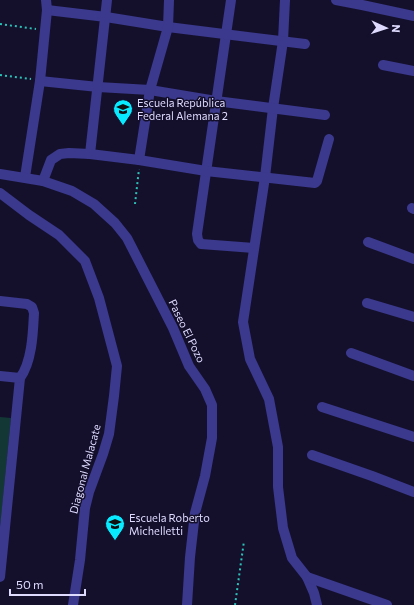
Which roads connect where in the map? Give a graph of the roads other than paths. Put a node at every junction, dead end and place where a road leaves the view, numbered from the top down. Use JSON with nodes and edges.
{"nodes":[{"id":1,"x":107,"y":0,"type":"edge"},
{"id":2,"x":169,"y":0,"type":"edge"},
{"id":3,"x":231,"y":0,"type":"edge"},
{"id":4,"x":285,"y":0,"type":"edge"},
{"id":5,"x":336,"y":0,"type":"edge"},
{"id":6,"x":47,"y":5,"type":"edge"},
{"id":7,"x":414,"y":16,"type":"edge"},
{"id":8,"x":106,"y":17,"type":"junction"},
{"id":9,"x":168,"y":27,"type":"junction"},
{"id":10,"x":227,"y":34,"type":"junction"},
{"id":11,"x":283,"y":41,"type":"junction"},
{"id":12,"x":305,"y":44,"type":"dead end"},
{"id":13,"x":383,"y":65,"type":"dead end"},
{"id":14,"x":414,"y":71,"type":"edge"},
{"id":15,"x":40,"y":81,"type":"junction"},
{"id":16,"x":98,"y":87,"type":"junction"},
{"id":17,"x":150,"y":90,"type":"junction"},
{"id":18,"x":216,"y":101,"type":"junction"},
{"id":19,"x":273,"y":108,"type":"junction"},
{"id":20,"x":325,"y":115,"type":"dead end"},
{"id":21,"x":329,"y":139,"type":"dead end"},
{"id":22,"x":90,"y":154,"type":"junction"},
{"id":23,"x":140,"y":160,"type":"junction"},
{"id":24,"x":206,"y":171,"type":"junction"},
{"id":25,"x":0,"y":174,"type":"edge"},
{"id":26,"x":265,"y":177,"type":"junction"},
{"id":27,"x":24,"y":178,"type":"junction"},
{"id":28,"x":43,"y":181,"type":"junction"},
{"id":29,"x":0,"y":193,"type":"edge"},
{"id":30,"x":368,"y":242,"type":"dead end"},
{"id":31,"x":254,"y":248,"type":"junction"},
{"id":32,"x":414,"y":259,"type":"edge"},
{"id":33,"x":0,"y":302,"type":"edge"},
{"id":34,"x":367,"y":303,"type":"dead end"},
{"id":35,"x":414,"y":317,"type":"edge"},
{"id":36,"x":351,"y":353,"type":"dead end"},
{"id":37,"x":0,"y":376,"type":"edge"},
{"id":38,"x":414,"y":376,"type":"edge"},
{"id":39,"x":20,"y":378,"type":"junction"},
{"id":40,"x":322,"y":407,"type":"dead end"},
{"id":41,"x":414,"y":437,"type":"edge"},
{"id":42,"x":312,"y":455,"type":"dead end"},
{"id":43,"x":414,"y":492,"type":"edge"},
{"id":44,"x":0,"y":577,"type":"edge"},
{"id":45,"x":307,"y":578,"type":"junction"},
{"id":46,"x":73,"y":605,"type":"edge"},
{"id":47,"x":187,"y":605,"type":"edge"},
{"id":48,"x":317,"y":605,"type":"edge"},
{"id":49,"x":387,"y":605,"type":"edge"}],
"edges":[{"from":1,"to":8,"type":"street"},
{"from":2,"to":9,"type":"street"},
{"from":3,"to":10,"type":"street"},
{"from":4,"to":11,"type":"street"},
{"from":5,"to":7,"type":"street"},
{"from":6,"to":8,"type":"street"},
{"from":6,"to":15,"type":"street"},
{"from":8,"to":9,"type":"street"},
{"from":8,"to":16,"type":"street"},
{"from":9,"to":10,"type":"street"},
{"from":9,"to":17,"type":"street"},
{"from":10,"to":11,"type":"street"},
{"from":10,"to":18,"type":"street"},
{"from":11,"to":12,"type":"street"},
{"from":11,"to":19,"type":"street"},
{"from":13,"to":14,"type":"street"},
{"from":15,"to":16,"type":"street"},
{"from":15,"to":27,"type":"street"},
{"from":16,"to":17,"type":"street"},
{"from":16,"to":22,"type":"street"},
{"from":17,"to":18,"type":"street"},
{"from":17,"to":23,"type":"street"},
{"from":18,"to":19,"type":"street"},
{"from":18,"to":24,"type":"street"},
{"from":19,"to":20,"type":"street"},
{"from":19,"to":26,"type":"street"},
{"from":21,"to":26,"type":"street"},
{"from":22,"to":23,"type":"street"},
{"from":22,"to":28,"type":"street"},
{"from":23,"to":24,"type":"street"},
{"from":24,"to":26,"type":"street"},
{"from":24,"to":31,"type":"street"},
{"from":25,"to":27,"type":"street","name":"Paseo El Pozo"},
{"from":26,"to":31,"type":"street"},
{"from":27,"to":28,"type":"street","name":"Paseo El Pozo"},
{"from":28,"to":47,"type":"street","name":"Paseo El Pozo"},
{"from":29,"to":46,"type":"street","name":"Diagonal Malacate"},
{"from":30,"to":32,"type":"street"},
{"from":31,"to":45,"type":"street"},
{"from":33,"to":39,"type":"street"},
{"from":34,"to":35,"type":"street"},
{"from":36,"to":38,"type":"street"},
{"from":37,"to":39,"type":"street"},
{"from":39,"to":44,"type":"street"},
{"from":40,"to":41,"type":"street"},
{"from":42,"to":43,"type":"street"},
{"from":45,"to":48,"type":"street"},
{"from":45,"to":49,"type":"street"}]}
